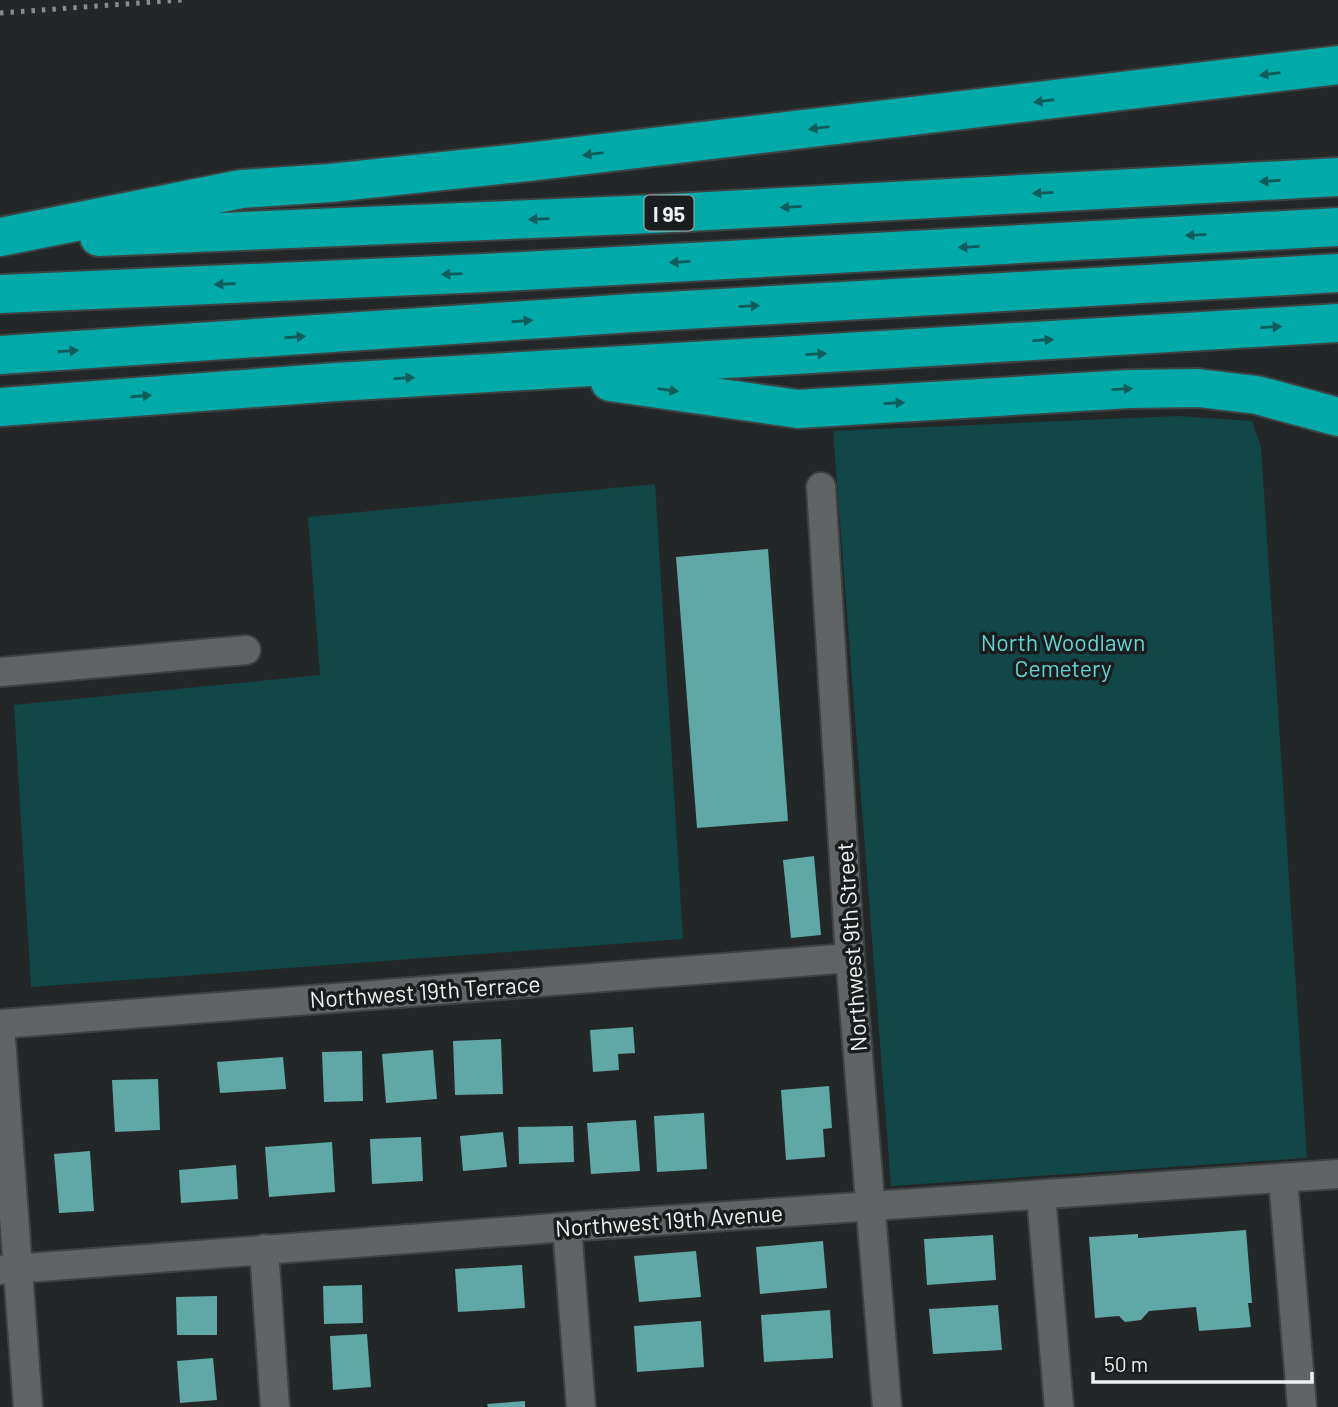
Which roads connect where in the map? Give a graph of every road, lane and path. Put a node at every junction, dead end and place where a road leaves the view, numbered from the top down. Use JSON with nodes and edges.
{"nodes":[{"id":1,"x":1338,"y":65,"type":"edge"},
{"id":2,"x":1338,"y":177,"type":"edge"},
{"id":3,"x":1338,"y":227,"type":"edge"},
{"id":4,"x":0,"y":239,"type":"edge"},
{"id":5,"x":1338,"y":273,"type":"edge"},
{"id":6,"x":0,"y":294,"type":"edge"},
{"id":7,"x":1338,"y":323,"type":"edge"},
{"id":8,"x":0,"y":355,"type":"edge"},
{"id":9,"x":528,"y":371,"type":"junction"},
{"id":10,"x":0,"y":407,"type":"edge"},
{"id":11,"x":1338,"y":417,"type":"edge"},
{"id":12,"x":821,"y":487,"type":"dead end"},
{"id":13,"x":246,"y":650,"type":"dead end"},
{"id":14,"x":0,"y":672,"type":"edge"},
{"id":15,"x":850,"y":958,"type":"junction"},
{"id":16,"x":0,"y":1024,"type":"edge"},
{"id":17,"x":1338,"y":1174,"type":"edge"},
{"id":18,"x":1283,"y":1178,"type":"junction"},
{"id":19,"x":1041,"y":1195,"type":"junction"},
{"id":20,"x":872,"y":1206,"type":"junction"},
{"id":21,"x":567,"y":1227,"type":"junction"},
{"id":22,"x":264,"y":1250,"type":"junction"},
{"id":23,"x":9,"y":1269,"type":"edge"},
{"id":24,"x":28,"y":1407,"type":"edge"},
{"id":25,"x":275,"y":1407,"type":"edge"},
{"id":26,"x":581,"y":1407,"type":"edge"},
{"id":27,"x":887,"y":1407,"type":"edge"},
{"id":28,"x":1059,"y":1407,"type":"edge"},
{"id":29,"x":1302,"y":1407,"type":"edge"}],
"edges":[{"from":1,"to":4,"type":"highway","one_way":true},
{"from":2,"to":4,"type":"highway","number":"I 95","one_way":true},
{"from":3,"to":6,"type":"highway","one_way":true},
{"from":8,"to":5,"type":"highway","one_way":true},
{"from":9,"to":7,"type":"highway","one_way":true},
{"from":10,"to":9,"type":"highway","one_way":true},
{"from":9,"to":11,"type":"highway","one_way":true},
{"from":12,"to":15,"type":"street","name":"Northwest 9th Street"},
{"from":13,"to":14,"type":"street"},
{"from":15,"to":16,"type":"street","name":"Northwest 19th Terrace"},
{"from":15,"to":20,"type":"street","name":"Northwest 9th Street"},
{"from":16,"to":23,"type":"street"},
{"from":17,"to":18,"type":"street","name":"Northwest 19th Avenue"},
{"from":18,"to":19,"type":"street","name":"Northwest 19th Avenue"},
{"from":18,"to":29,"type":"street"},
{"from":19,"to":20,"type":"street","name":"Northwest 19th Avenue"},
{"from":19,"to":28,"type":"street"},
{"from":20,"to":21,"type":"street","name":"Northwest 19th Avenue"},
{"from":20,"to":27,"type":"street","name":"Northwest 9th Street"},
{"from":21,"to":22,"type":"street","name":"Northwest 19th Avenue"},
{"from":21,"to":26,"type":"street"},
{"from":22,"to":23,"type":"street","name":"Northwest 19th Avenue"},
{"from":22,"to":25,"type":"street"},
{"from":23,"to":24,"type":"street"}]}
